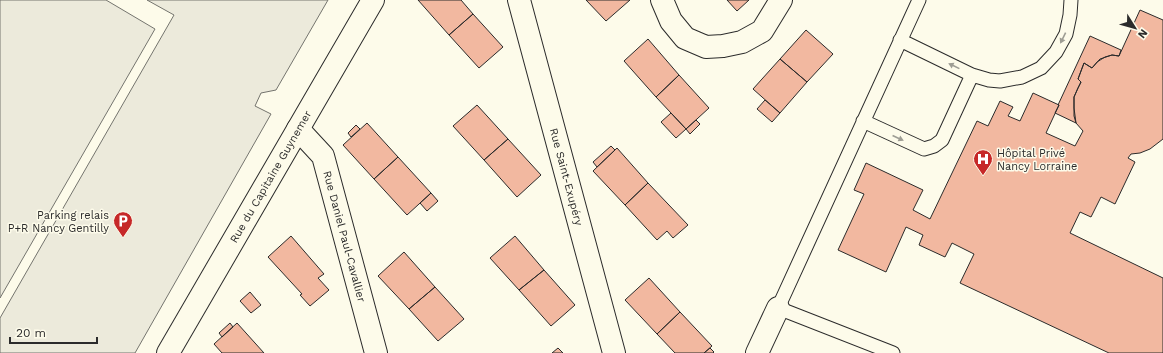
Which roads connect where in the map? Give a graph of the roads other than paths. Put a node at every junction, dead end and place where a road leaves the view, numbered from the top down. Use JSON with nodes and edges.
{"nodes":[{"id":1,"x":373,"y":0,"type":"edge"},
{"id":2,"x":519,"y":0,"type":"edge"},
{"id":3,"x":662,"y":0,"type":"edge"},
{"id":4,"x":781,"y":0,"type":"edge"},
{"id":5,"x":919,"y":0,"type":"edge"},
{"id":6,"x":1071,"y":0,"type":"edge"},
{"id":7,"x":900,"y":40,"type":"junction"},
{"id":8,"x":972,"y":75,"type":"junction"},
{"id":9,"x":863,"y":121,"type":"junction"},
{"id":10,"x":298,"y":129,"type":"junction"},
{"id":11,"x":778,"y":308,"type":"junction"},
{"id":12,"x":168,"y":353,"type":"edge"},
{"id":13,"x":376,"y":353,"type":"edge"},
{"id":14,"x":614,"y":353,"type":"edge"},
{"id":15,"x":757,"y":353,"type":"edge"},
{"id":16,"x":892,"y":353,"type":"edge"}],
"edges":[{"from":1,"to":10,"type":"street","name":"Rue du Capitaine Guynemer"},
{"from":2,"to":14,"type":"street","name":"Rue Saint-Exupéry"},
{"from":3,"to":4,"type":"street"},
{"from":5,"to":7,"type":"lane"},
{"from":6,"to":8,"type":"lane","one_way":true},
{"from":8,"to":7,"type":"lane","one_way":true},
{"from":7,"to":9,"type":"lane"},
{"from":9,"to":8,"type":"lane","one_way":true},
{"from":9,"to":11,"type":"lane"},
{"from":10,"to":12,"type":"street","name":"Rue du Capitaine Guynemer"},
{"from":10,"to":13,"type":"street","name":"Rue Daniel Paul-Cavallier"},
{"from":11,"to":15,"type":"street"},
{"from":11,"to":16,"type":"lane"}]}
